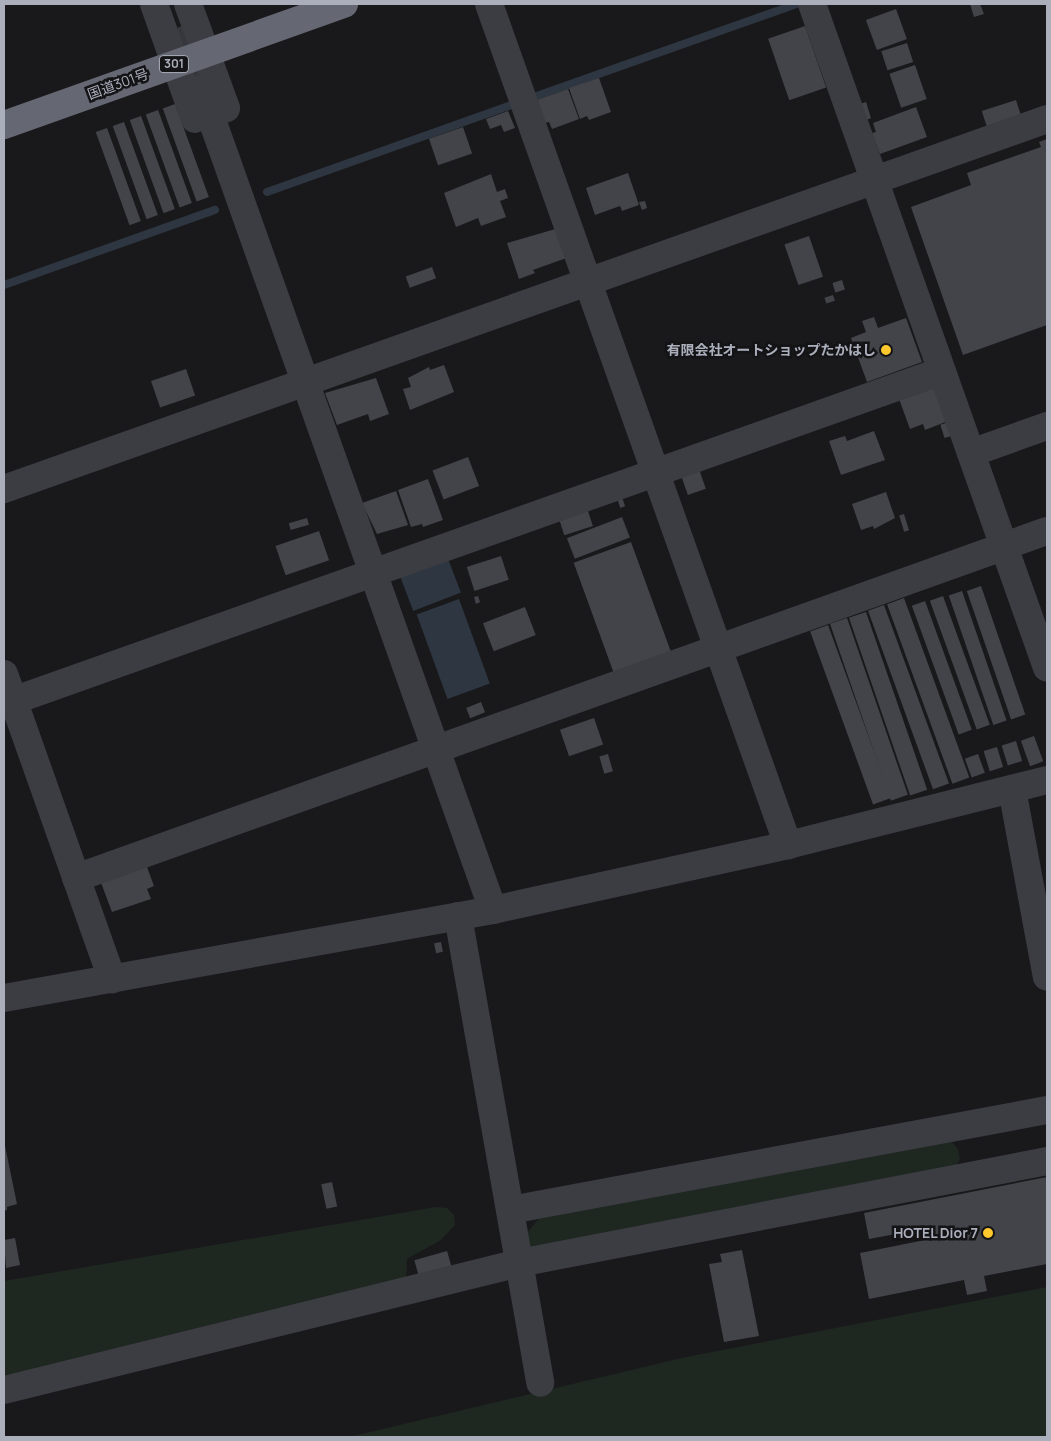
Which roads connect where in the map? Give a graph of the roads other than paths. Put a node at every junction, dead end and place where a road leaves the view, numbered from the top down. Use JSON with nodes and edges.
{"nodes":[{"id":1,"x":154,"y":4,"type":"edge"},
{"id":2,"x":344,"y":4,"type":"edge"},
{"id":3,"x":490,"y":4,"type":"edge"},
{"id":4,"x":812,"y":4,"type":"edge"},
{"id":5,"x":180,"y":12,"type":"edge"},
{"id":6,"x":206,"y":53,"type":"junction"},
{"id":7,"x":175,"y":64,"type":"junction"},
{"id":8,"x":201,"y":89,"type":"tunnel mouth"},
{"id":9,"x":1047,"y":119,"type":"edge"},
{"id":10,"x":4,"y":125,"type":"edge"},
{"id":11,"x":874,"y":180,"type":"junction"},
{"id":12,"x":259,"y":253,"type":"junction"},
{"id":13,"x":588,"y":282,"type":"junction"},
{"id":14,"x":942,"y":371,"type":"junction"},
{"id":15,"x":305,"y":382,"type":"junction"},
{"id":16,"x":1047,"y":426,"type":"edge"},
{"id":17,"x":971,"y":453,"type":"junction"},
{"id":18,"x":656,"y":472,"type":"junction"},
{"id":19,"x":4,"y":489,"type":"edge"},
{"id":20,"x":1047,"y":531,"type":"edge"},
{"id":21,"x":1004,"y":546,"type":"junction"},
{"id":22,"x":373,"y":573,"type":"junction"},
{"id":23,"x":718,"y":648,"type":"junction"},
{"id":24,"x":1047,"y":668,"type":"edge"},
{"id":25,"x":4,"y":674,"type":"edge"},
{"id":26,"x":8,"y":702,"type":"edge"},
{"id":27,"x":436,"y":748,"type":"junction"},
{"id":28,"x":1047,"y":780,"type":"edge"},
{"id":29,"x":1012,"y":789,"type":"junction"},
{"id":30,"x":788,"y":845,"type":"junction"},
{"id":31,"x":76,"y":878,"type":"junction"},
{"id":32,"x":493,"y":910,"type":"junction"},
{"id":33,"x":458,"y":916,"type":"junction"},
{"id":34,"x":1047,"y":977,"type":"edge"},
{"id":35,"x":112,"y":979,"type":"junction"},
{"id":36,"x":4,"y":998,"type":"edge"},
{"id":37,"x":1047,"y":1110,"type":"edge"},
{"id":38,"x":1047,"y":1161,"type":"edge"},
{"id":39,"x":510,"y":1210,"type":"junction"},
{"id":40,"x":519,"y":1264,"type":"junction"},
{"id":41,"x":540,"y":1383,"type":"dead end"},
{"id":42,"x":4,"y":1390,"type":"edge"}],
"edges":[{"from":1,"to":7,"type":"street"},
{"from":2,"to":6,"type":"highway","name":"国道301号","number":"301"},
{"from":3,"to":13,"type":"street"},
{"from":4,"to":11,"type":"street"},
{"from":5,"to":6,"type":"street"},
{"from":6,"to":7,"type":"highway","name":"国道301号","number":"301"},
{"from":6,"to":12,"type":"street"},
{"from":7,"to":10,"type":"highway","name":"国道301号","number":"301"},
{"from":7,"to":12,"type":"street"},
{"from":8,"to":12,"type":"street"},
{"from":9,"to":11,"type":"street"},
{"from":11,"to":13,"type":"street"},
{"from":11,"to":14,"type":"street"},
{"from":12,"to":15,"type":"street"},
{"from":13,"to":15,"type":"street"},
{"from":13,"to":18,"type":"street"},
{"from":14,"to":17,"type":"street"},
{"from":14,"to":18,"type":"street"},
{"from":15,"to":19,"type":"street"},
{"from":15,"to":22,"type":"street"},
{"from":16,"to":17,"type":"street"},
{"from":17,"to":21,"type":"street"},
{"from":18,"to":22,"type":"street"},
{"from":18,"to":23,"type":"street"},
{"from":20,"to":21,"type":"street"},
{"from":21,"to":23,"type":"street"},
{"from":21,"to":24,"type":"street"},
{"from":22,"to":26,"type":"street"},
{"from":22,"to":27,"type":"street"},
{"from":23,"to":27,"type":"street"},
{"from":23,"to":30,"type":"street"},
{"from":25,"to":26,"type":"street"},
{"from":26,"to":31,"type":"street"},
{"from":27,"to":31,"type":"street"},
{"from":27,"to":32,"type":"street"},
{"from":28,"to":29,"type":"street"},
{"from":29,"to":30,"type":"street"},
{"from":29,"to":34,"type":"street"},
{"from":30,"to":32,"type":"street"},
{"from":31,"to":35,"type":"street"},
{"from":32,"to":33,"type":"street"},
{"from":33,"to":35,"type":"street"},
{"from":33,"to":39,"type":"street"},
{"from":35,"to":36,"type":"street"},
{"from":37,"to":39,"type":"street"},
{"from":38,"to":40,"type":"street"},
{"from":39,"to":40,"type":"street"},
{"from":40,"to":41,"type":"street"},
{"from":40,"to":42,"type":"street"}]}
